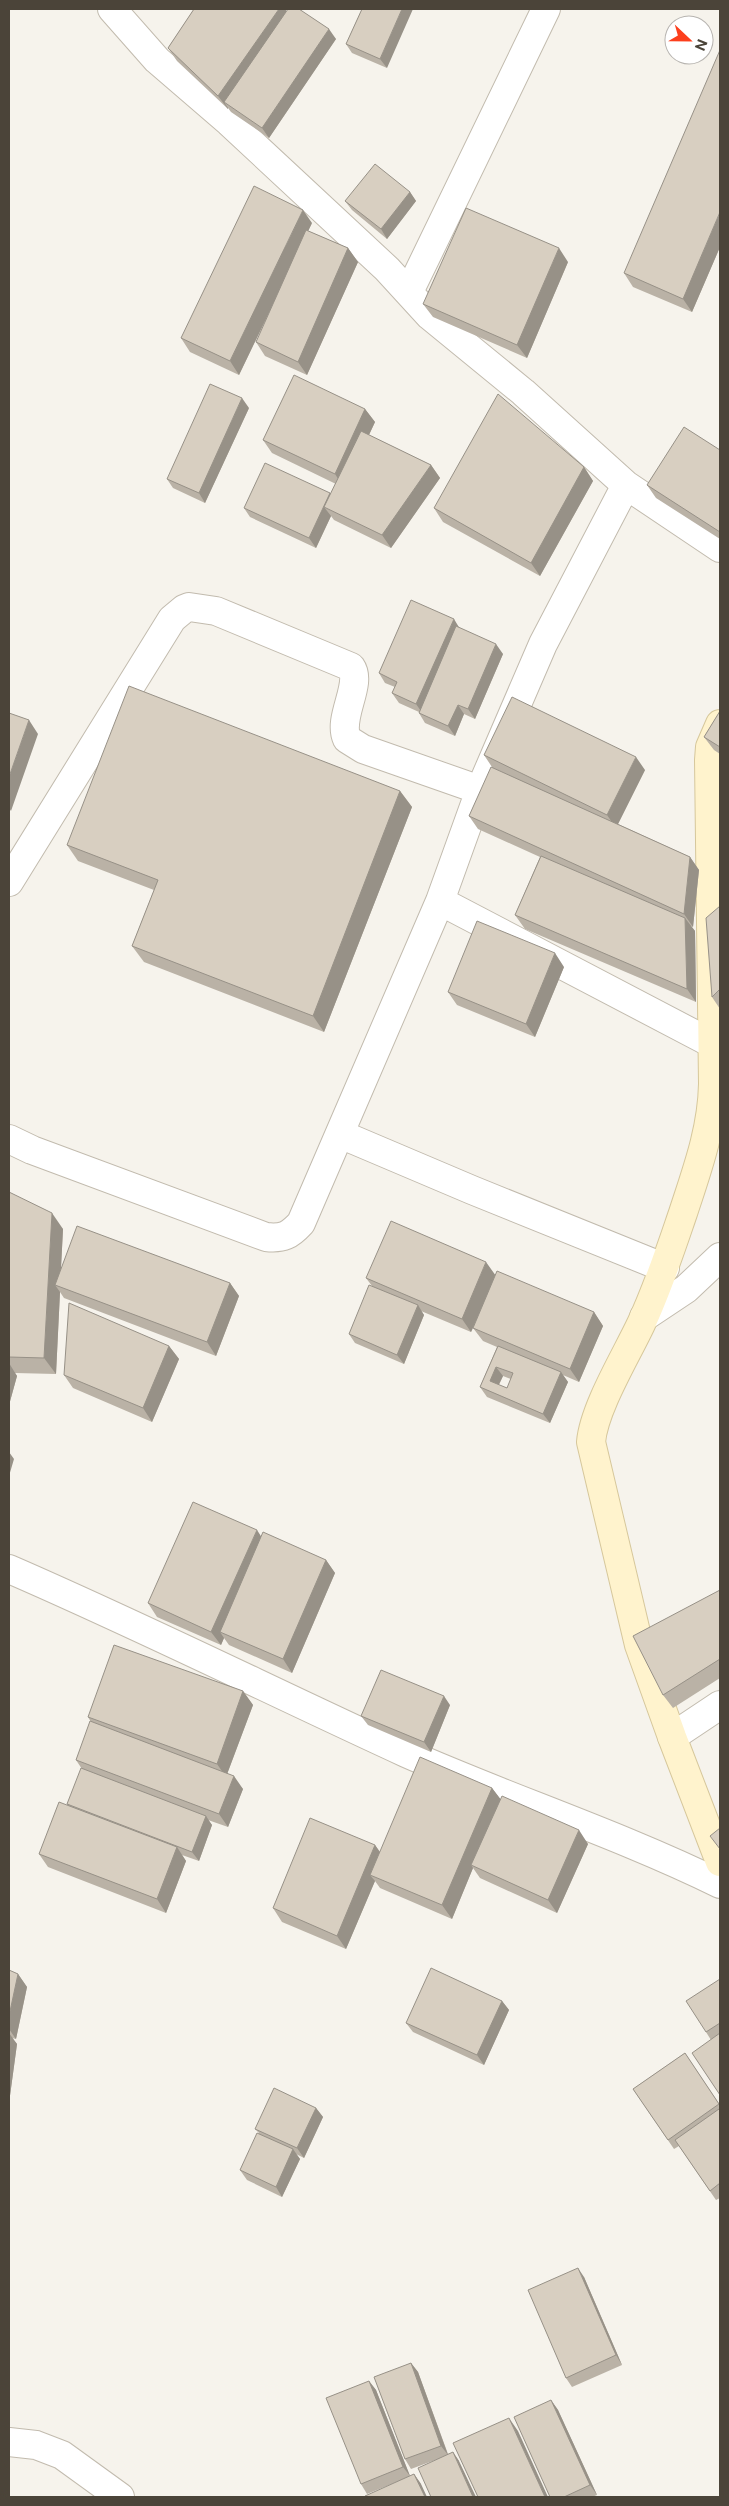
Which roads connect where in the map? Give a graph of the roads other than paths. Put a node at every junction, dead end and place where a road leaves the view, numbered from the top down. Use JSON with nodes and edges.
{"nodes":[{"id":1,"x":112,"y":9,"type":"edge"},
{"id":2,"x":546,"y":9,"type":"edge"},
{"id":3,"x":136,"y":20,"type":"edge"},
{"id":4,"x":409,"y":292,"type":"junction"},
{"id":5,"x":626,"y":485,"type":"junction"},
{"id":6,"x":720,"y":548,"type":"edge"},
{"id":7,"x":720,"y":724,"type":"edge"},
{"id":8,"x":480,"y":790,"type":"junction"},
{"id":9,"x":9,"y":882,"type":"edge"},
{"id":10,"x":440,"y":900,"type":"junction"},
{"id":11,"x":713,"y":1044,"type":"junction"},
{"id":12,"x":340,"y":1134,"type":"junction"},
{"id":13,"x":9,"y":1138,"type":"edge"},
{"id":14,"x":720,"y":1257,"type":"edge"},
{"id":15,"x":664,"y":1268,"type":"junction"},
{"id":16,"x":644,"y":1318,"type":"junction"},
{"id":17,"x":9,"y":1569,"type":"edge"},
{"id":18,"x":720,"y":1705,"type":"edge"},
{"id":19,"x":672,"y":1737,"type":"junction"},
{"id":20,"x":720,"y":1862,"type":"edge"},
{"id":21,"x":720,"y":1884,"type":"edge"},
{"id":22,"x":9,"y":2442,"type":"edge"},
{"id":23,"x":120,"y":2497,"type":"edge"}],
"edges":[{"from":1,"to":3,"type":"street"},
{"from":2,"to":4,"type":"street"},
{"from":3,"to":4,"type":"street"},
{"from":4,"to":5,"type":"street"},
{"from":5,"to":6,"type":"street"},
{"from":5,"to":8,"type":"street"},
{"from":7,"to":11,"type":"street"},
{"from":8,"to":9,"type":"street"},
{"from":8,"to":10,"type":"street"},
{"from":10,"to":11,"type":"street"},
{"from":10,"to":12,"type":"street"},
{"from":11,"to":15,"type":"street"},
{"from":12,"to":13,"type":"street"},
{"from":12,"to":15,"type":"street"},
{"from":14,"to":16,"type":"street"},
{"from":15,"to":16,"type":"street"},
{"from":16,"to":19,"type":"street"},
{"from":17,"to":21,"type":"street"},
{"from":18,"to":19,"type":"street"},
{"from":19,"to":20,"type":"street"},
{"from":22,"to":23,"type":"street"}]}
